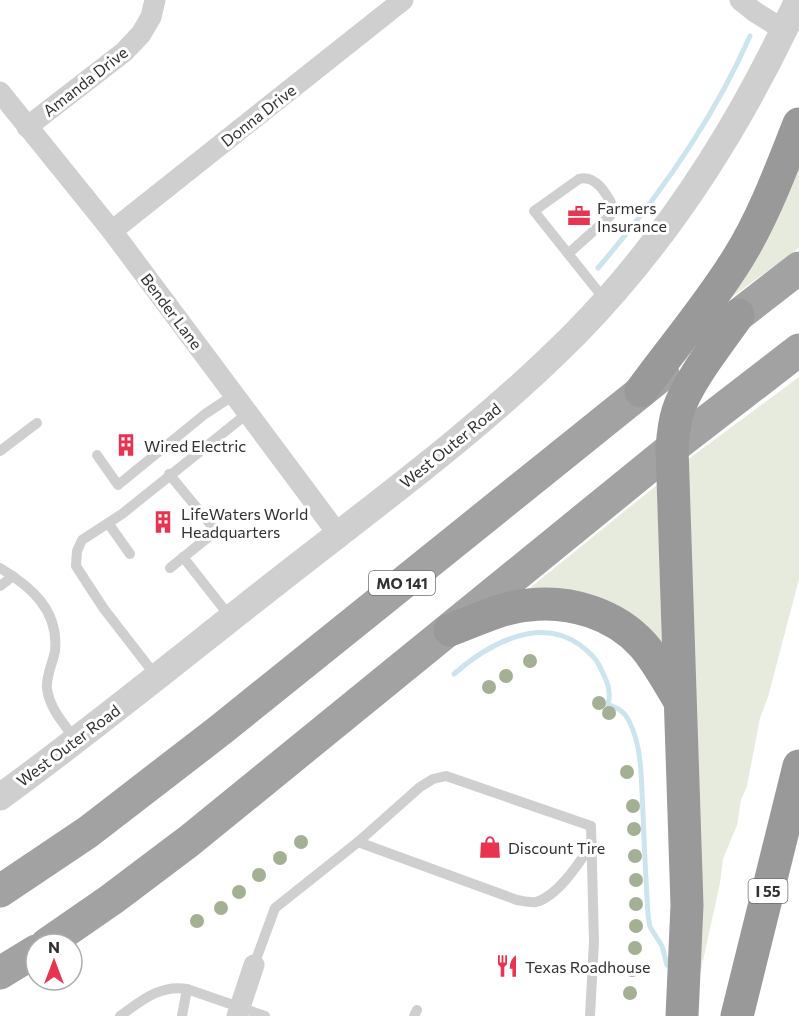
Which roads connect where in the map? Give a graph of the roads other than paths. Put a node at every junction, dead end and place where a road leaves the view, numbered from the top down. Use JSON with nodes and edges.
{"nodes":[{"id":1,"x":155,"y":0,"type":"edge"},
{"id":2,"x":403,"y":0,"type":"edge"},
{"id":3,"x":740,"y":0,"type":"edge"},
{"id":4,"x":798,"y":0,"type":"edge"},
{"id":5,"x":784,"y":30,"type":"junction"},
{"id":6,"x":0,"y":92,"type":"edge"},
{"id":7,"x":799,"y":124,"type":"edge"},
{"id":8,"x":27,"y":127,"type":"junction"},
{"id":9,"x":112,"y":231,"type":"junction"},
{"id":10,"x":568,"y":254,"type":"junction"},
{"id":11,"x":799,"y":268,"type":"edge"},
{"id":12,"x":605,"y":301,"type":"junction"},
{"id":13,"x":738,"y":315,"type":"junction"},
{"id":14,"x":799,"y":350,"type":"edge"},
{"id":15,"x":640,"y":391,"type":"junction"},
{"id":16,"x":234,"y":395,"type":"junction"},
{"id":17,"x":248,"y":413,"type":"junction"},
{"id":18,"x":37,"y":423,"type":"dead end"},
{"id":19,"x":672,"y":448,"type":"junction"},
{"id":20,"x":0,"y":451,"type":"edge"},
{"id":21,"x":96,"y":455,"type":"dead end"},
{"id":22,"x":169,"y":474,"type":"junction"},
{"id":23,"x":108,"y":523,"type":"junction"},
{"id":24,"x":338,"y":534,"type":"junction"},
{"id":25,"x":130,"y":554,"type":"dead end"},
{"id":26,"x":183,"y":557,"type":"junction"},
{"id":27,"x":0,"y":568,"type":"edge"},
{"id":28,"x":170,"y":568,"type":"dead end"},
{"id":29,"x":13,"y":576,"type":"junction"},
{"id":30,"x":0,"y":586,"type":"edge"},
{"id":31,"x":231,"y":618,"type":"junction"},
{"id":32,"x":450,"y":630,"type":"junction"},
{"id":33,"x":157,"y":677,"type":"junction"},
{"id":34,"x":680,"y":701,"type":"junction"},
{"id":35,"x":76,"y":740,"type":"junction"},
{"id":36,"x":799,"y":766,"type":"edge"},
{"id":37,"x":0,"y":796,"type":"edge"},
{"id":38,"x":358,"y":842,"type":"junction"},
{"id":39,"x":591,"y":845,"type":"junction"},
{"id":40,"x":0,"y":891,"type":"edge"},
{"id":41,"x":64,"y":932,"type":"edge"},
{"id":42,"x":254,"y":966,"type":"joint"},
{"id":43,"x":187,"y":989,"type":"junction"},
{"id":44,"x":238,"y":1012,"type":"edge"},
{"id":45,"x":120,"y":1016,"type":"edge"},
{"id":46,"x":182,"y":1016,"type":"edge"},
{"id":47,"x":265,"y":1016,"type":"edge"},
{"id":48,"x":590,"y":1016,"type":"edge"},
{"id":49,"x":682,"y":1016,"type":"edge"},
{"id":50,"x":738,"y":1016,"type":"edge"}],
"edges":[{"from":1,"to":8,"type":"street","name":"Amanda Drive"},
{"from":2,"to":9,"type":"street","name":"Donna Drive"},
{"from":3,"to":5,"type":"street"},
{"from":4,"to":5,"type":"street","name":"West Outer Road"},
{"from":5,"to":12,"type":"street","name":"West Outer Road"},
{"from":6,"to":8,"type":"street","name":"Bender Lane"},
{"from":7,"to":15,"type":"highway"},
{"from":8,"to":9,"type":"street","name":"Bender Lane"},
{"from":9,"to":16,"type":"street","name":"Bender Lane"},
{"from":10,"to":10,"type":"lane"},
{"from":10,"to":12,"type":"lane"},
{"from":11,"to":13,"type":"highway","number":"MO 141"},
{"from":12,"to":24,"type":"street","name":"West Outer Road"},
{"from":13,"to":15,"type":"highway","number":"MO 141"},
{"from":13,"to":19,"type":"highway"},
{"from":14,"to":19,"type":"highway"},
{"from":15,"to":40,"type":"highway","number":"MO 141"},
{"from":16,"to":17,"type":"street","name":"Bender Lane"},
{"from":16,"to":21,"type":"lane"},
{"from":17,"to":22,"type":"lane"},
{"from":17,"to":24,"type":"street","name":"Bender Lane"},
{"from":18,"to":20,"type":"lane"},
{"from":19,"to":32,"type":"highway"},
{"from":19,"to":34,"type":"highway"},
{"from":22,"to":23,"type":"lane"},
{"from":22,"to":26,"type":"lane"},
{"from":23,"to":25,"type":"lane"},
{"from":23,"to":33,"type":"lane"},
{"from":24,"to":31,"type":"street","name":"West Outer Road"},
{"from":26,"to":28,"type":"lane"},
{"from":26,"to":31,"type":"lane"},
{"from":27,"to":29,"type":"lane"},
{"from":29,"to":30,"type":"lane"},
{"from":29,"to":35,"type":"lane"},
{"from":31,"to":33,"type":"street","name":"West Outer Road"},
{"from":32,"to":34,"type":"highway"},
{"from":32,"to":41,"type":"highway"},
{"from":33,"to":35,"type":"street","name":"West Outer Road"},
{"from":34,"to":49,"type":"highway"},
{"from":35,"to":37,"type":"street","name":"West Outer Road"},
{"from":36,"to":50,"type":"highway","number":"I 55"},
{"from":38,"to":39,"type":"lane"},
{"from":38,"to":39,"type":"lane"},
{"from":38,"to":42,"type":"lane"},
{"from":39,"to":48,"type":"lane"},
{"from":42,"to":44,"type":"street"},
{"from":43,"to":44,"type":"lane"},
{"from":43,"to":45,"type":"lane"},
{"from":43,"to":46,"type":"lane"},
{"from":44,"to":47,"type":"lane"}]}
